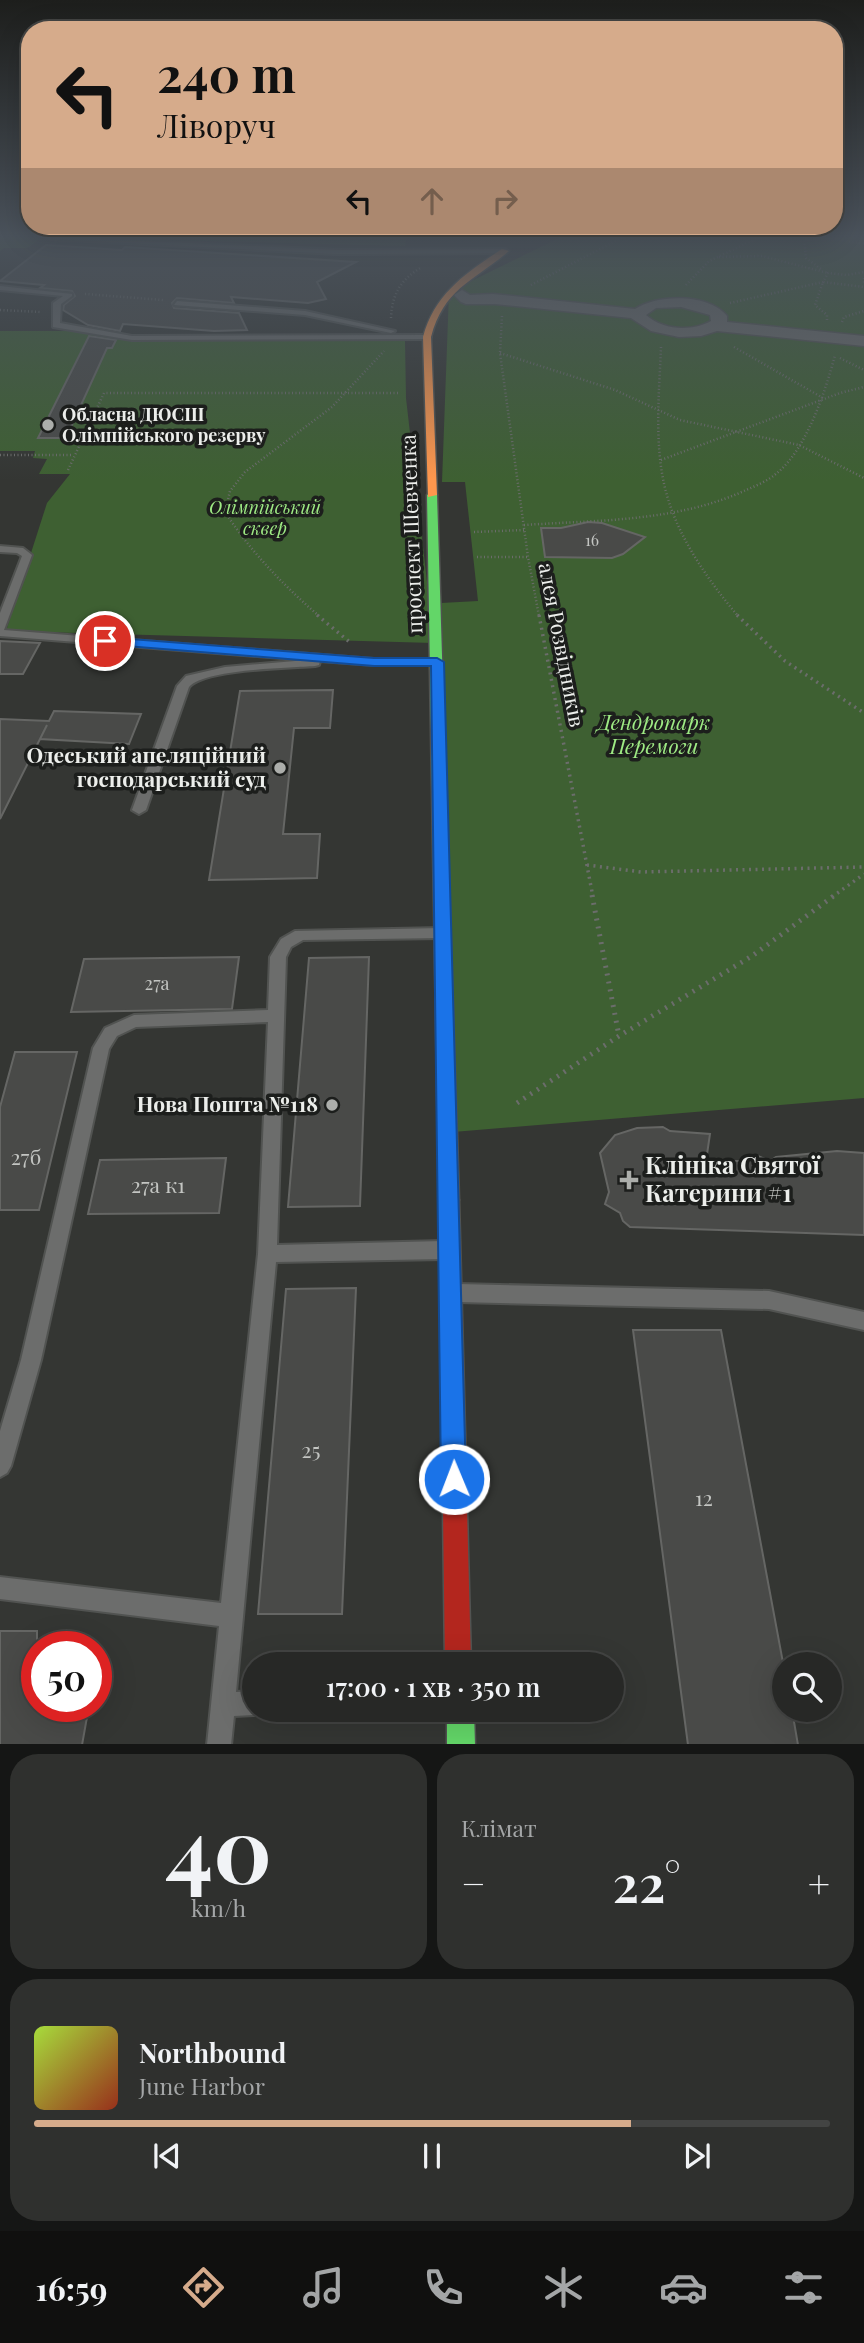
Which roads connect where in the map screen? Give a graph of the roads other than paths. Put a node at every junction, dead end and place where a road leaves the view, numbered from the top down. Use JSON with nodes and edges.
{"nodes":[{"id":1,"x":55,"y":318,"type":"edge"},
{"id":2,"x":327,"y":318,"type":"edge"},
{"id":3,"x":420,"y":318,"type":"edge"},
{"id":4,"x":433,"y":318,"type":"edge"},
{"id":5,"x":640,"y":318,"type":"edge"},
{"id":6,"x":708,"y":318,"type":"edge"},
{"id":7,"x":712,"y":320,"type":"junction"},
{"id":8,"x":864,"y":330,"type":"edge"},
{"id":9,"x":427,"y":332,"type":"junction"},
{"id":10,"x":392,"y":334,"type":"junction"},
{"id":11,"x":864,"y":341,"type":"edge"},
{"id":12,"x":0,"y":549,"type":"edge"},
{"id":13,"x":0,"y":630,"type":"edge"},
{"id":14,"x":342,"y":660,"type":"junction"},
{"id":15,"x":437,"y":662,"type":"junction"},
{"id":16,"x":139,"y":810,"type":"dead end"},
{"id":17,"x":444,"y":933,"type":"junction"},
{"id":18,"x":275,"y":1016,"type":"junction"},
{"id":19,"x":449,"y":1250,"type":"junction"},
{"id":20,"x":267,"y":1254,"type":"junction"},
{"id":21,"x":450,"y":1293,"type":"junction"},
{"id":22,"x":864,"y":1321,"type":"edge"},
{"id":23,"x":0,"y":1466,"type":"edge"},
{"id":24,"x":0,"y":1588,"type":"edge"},
{"id":25,"x":232,"y":1616,"type":"junction"},
{"id":26,"x":458,"y":1652,"type":"edge"},
{"id":27,"x":242,"y":1704,"type":"edge"},
{"id":28,"x":224,"y":1705,"type":"junction"},
{"id":29,"x":461,"y":1722,"type":"edge"},
{"id":30,"x":219,"y":1744,"type":"edge"},
{"id":31,"x":461,"y":1744,"type":"edge"}],
"edges":[{"from":1,"to":10,"type":"lane"},
{"from":2,"to":10,"type":"lane"},
{"from":3,"to":9,"type":"main road"},
{"from":4,"to":9,"type":"main road","name":"проспект Шевченка"},
{"from":5,"to":7,"type":"street"},
{"from":6,"to":7,"type":"street"},
{"from":7,"to":8,"type":"street"},
{"from":7,"to":11,"type":"street"},
{"from":9,"to":10,"type":"lane"},
{"from":9,"to":15,"type":"main road","name":"проспект Шевченка"},
{"from":12,"to":13,"type":"lane"},
{"from":13,"to":14,"type":"lane"},
{"from":14,"to":15,"type":"lane"},
{"from":14,"to":16,"type":"lane"},
{"from":15,"to":17,"type":"main road","name":"проспект Шевченка"},
{"from":17,"to":18,"type":"lane"},
{"from":17,"to":19,"type":"main road","name":"проспект Шевченка"},
{"from":18,"to":20,"type":"lane"},
{"from":18,"to":23,"type":"lane"},
{"from":19,"to":20,"type":"lane"},
{"from":19,"to":21,"type":"main road","name":"проспект Шевченка"},
{"from":20,"to":25,"type":"lane"},
{"from":21,"to":22,"type":"lane"},
{"from":21,"to":26,"type":"main road","name":"проспект Шевченка"},
{"from":24,"to":25,"type":"lane"},
{"from":25,"to":28,"type":"lane"},
{"from":27,"to":28,"type":"lane"},
{"from":28,"to":30,"type":"lane"},
{"from":29,"to":31,"type":"main road"}]}
